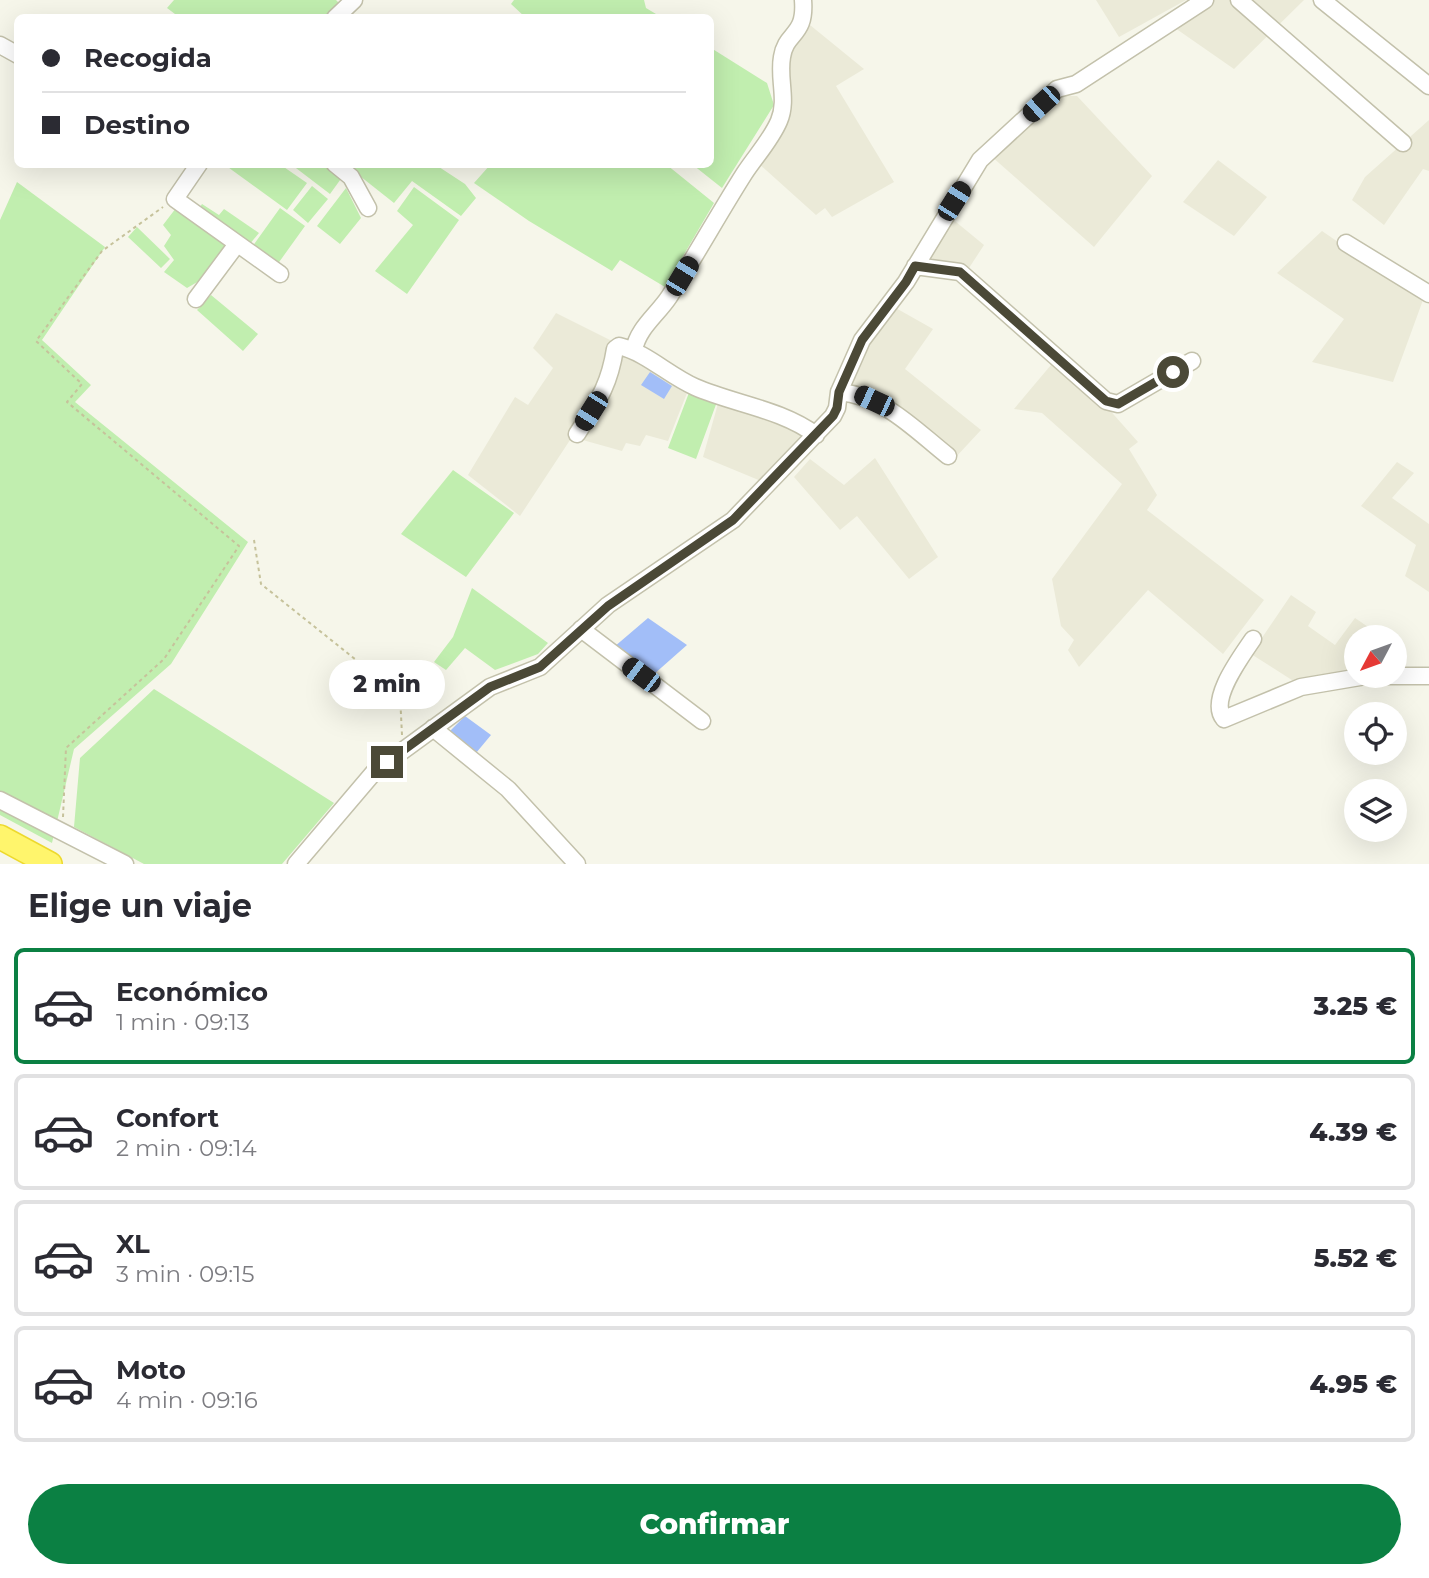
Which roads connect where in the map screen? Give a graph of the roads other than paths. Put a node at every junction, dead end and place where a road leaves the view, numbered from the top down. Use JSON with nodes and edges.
{"nodes":[{"id":1,"x":354,"y":0,"type":"edge"},
{"id":2,"x":803,"y":0,"type":"edge"},
{"id":3,"x":1205,"y":0,"type":"edge"},
{"id":4,"x":1239,"y":0,"type":"edge"},
{"id":5,"x":1322,"y":0,"type":"edge"},
{"id":6,"x":339,"y":14,"type":"edge"},
{"id":7,"x":1429,"y":86,"type":"edge"},
{"id":8,"x":1404,"y":143,"type":"dead end"},
{"id":9,"x":196,"y":168,"type":"edge"},
{"id":10,"x":340,"y":168,"type":"edge"},
{"id":11,"x":368,"y":208,"type":"dead end"},
{"id":12,"x":1346,"y":243,"type":"dead end"},
{"id":13,"x":237,"y":244,"type":"junction"},
{"id":14,"x":915,"y":266,"type":"junction"},
{"id":15,"x":280,"y":274,"type":"dead end"},
{"id":16,"x":1429,"y":294,"type":"edge"},
{"id":17,"x":196,"y":299,"type":"dead end"},
{"id":18,"x":635,"y":350,"type":"junction"},
{"id":19,"x":1192,"y":361,"type":"dead end"},
{"id":20,"x":839,"y":392,"type":"junction"},
{"id":21,"x":577,"y":434,"type":"dead end"},
{"id":22,"x":816,"y":435,"type":"junction"},
{"id":23,"x":948,"y":456,"type":"dead end"},
{"id":24,"x":581,"y":629,"type":"junction"},
{"id":25,"x":1253,"y":639,"type":"dead end"},
{"id":26,"x":1407,"y":676,"type":"edge"},
{"id":27,"x":1429,"y":676,"type":"edge"},
{"id":28,"x":1344,"y":680,"type":"edge"},
{"id":29,"x":702,"y":721,"type":"dead end"},
{"id":30,"x":433,"y":728,"type":"junction"},
{"id":31,"x":0,"y":800,"type":"edge"},
{"id":32,"x":0,"y":837,"type":"edge"},
{"id":33,"x":50,"y":864,"type":"edge"},
{"id":34,"x":125,"y":864,"type":"edge"},
{"id":35,"x":296,"y":864,"type":"edge"},
{"id":36,"x":577,"y":864,"type":"edge"}],
"edges":[{"from":1,"to":6,"type":"street"},
{"from":2,"to":18,"type":"street"},
{"from":3,"to":14,"type":"street"},
{"from":4,"to":8,"type":"street"},
{"from":5,"to":7,"type":"street"},
{"from":9,"to":13,"type":"street"},
{"from":10,"to":11,"type":"street"},
{"from":12,"to":16,"type":"street"},
{"from":13,"to":15,"type":"street"},
{"from":13,"to":17,"type":"street"},
{"from":14,"to":19,"type":"street"},
{"from":14,"to":20,"type":"street"},
{"from":18,"to":21,"type":"street"},
{"from":18,"to":22,"type":"street"},
{"from":20,"to":22,"type":"street"},
{"from":20,"to":23,"type":"street"},
{"from":22,"to":24,"type":"street"},
{"from":24,"to":29,"type":"street"},
{"from":24,"to":30,"type":"street"},
{"from":25,"to":28,"type":"street"},
{"from":26,"to":27,"type":"street"},
{"from":30,"to":35,"type":"street"},
{"from":30,"to":36,"type":"street"},
{"from":31,"to":34,"type":"street"},
{"from":32,"to":33,"type":"highway"}]}
